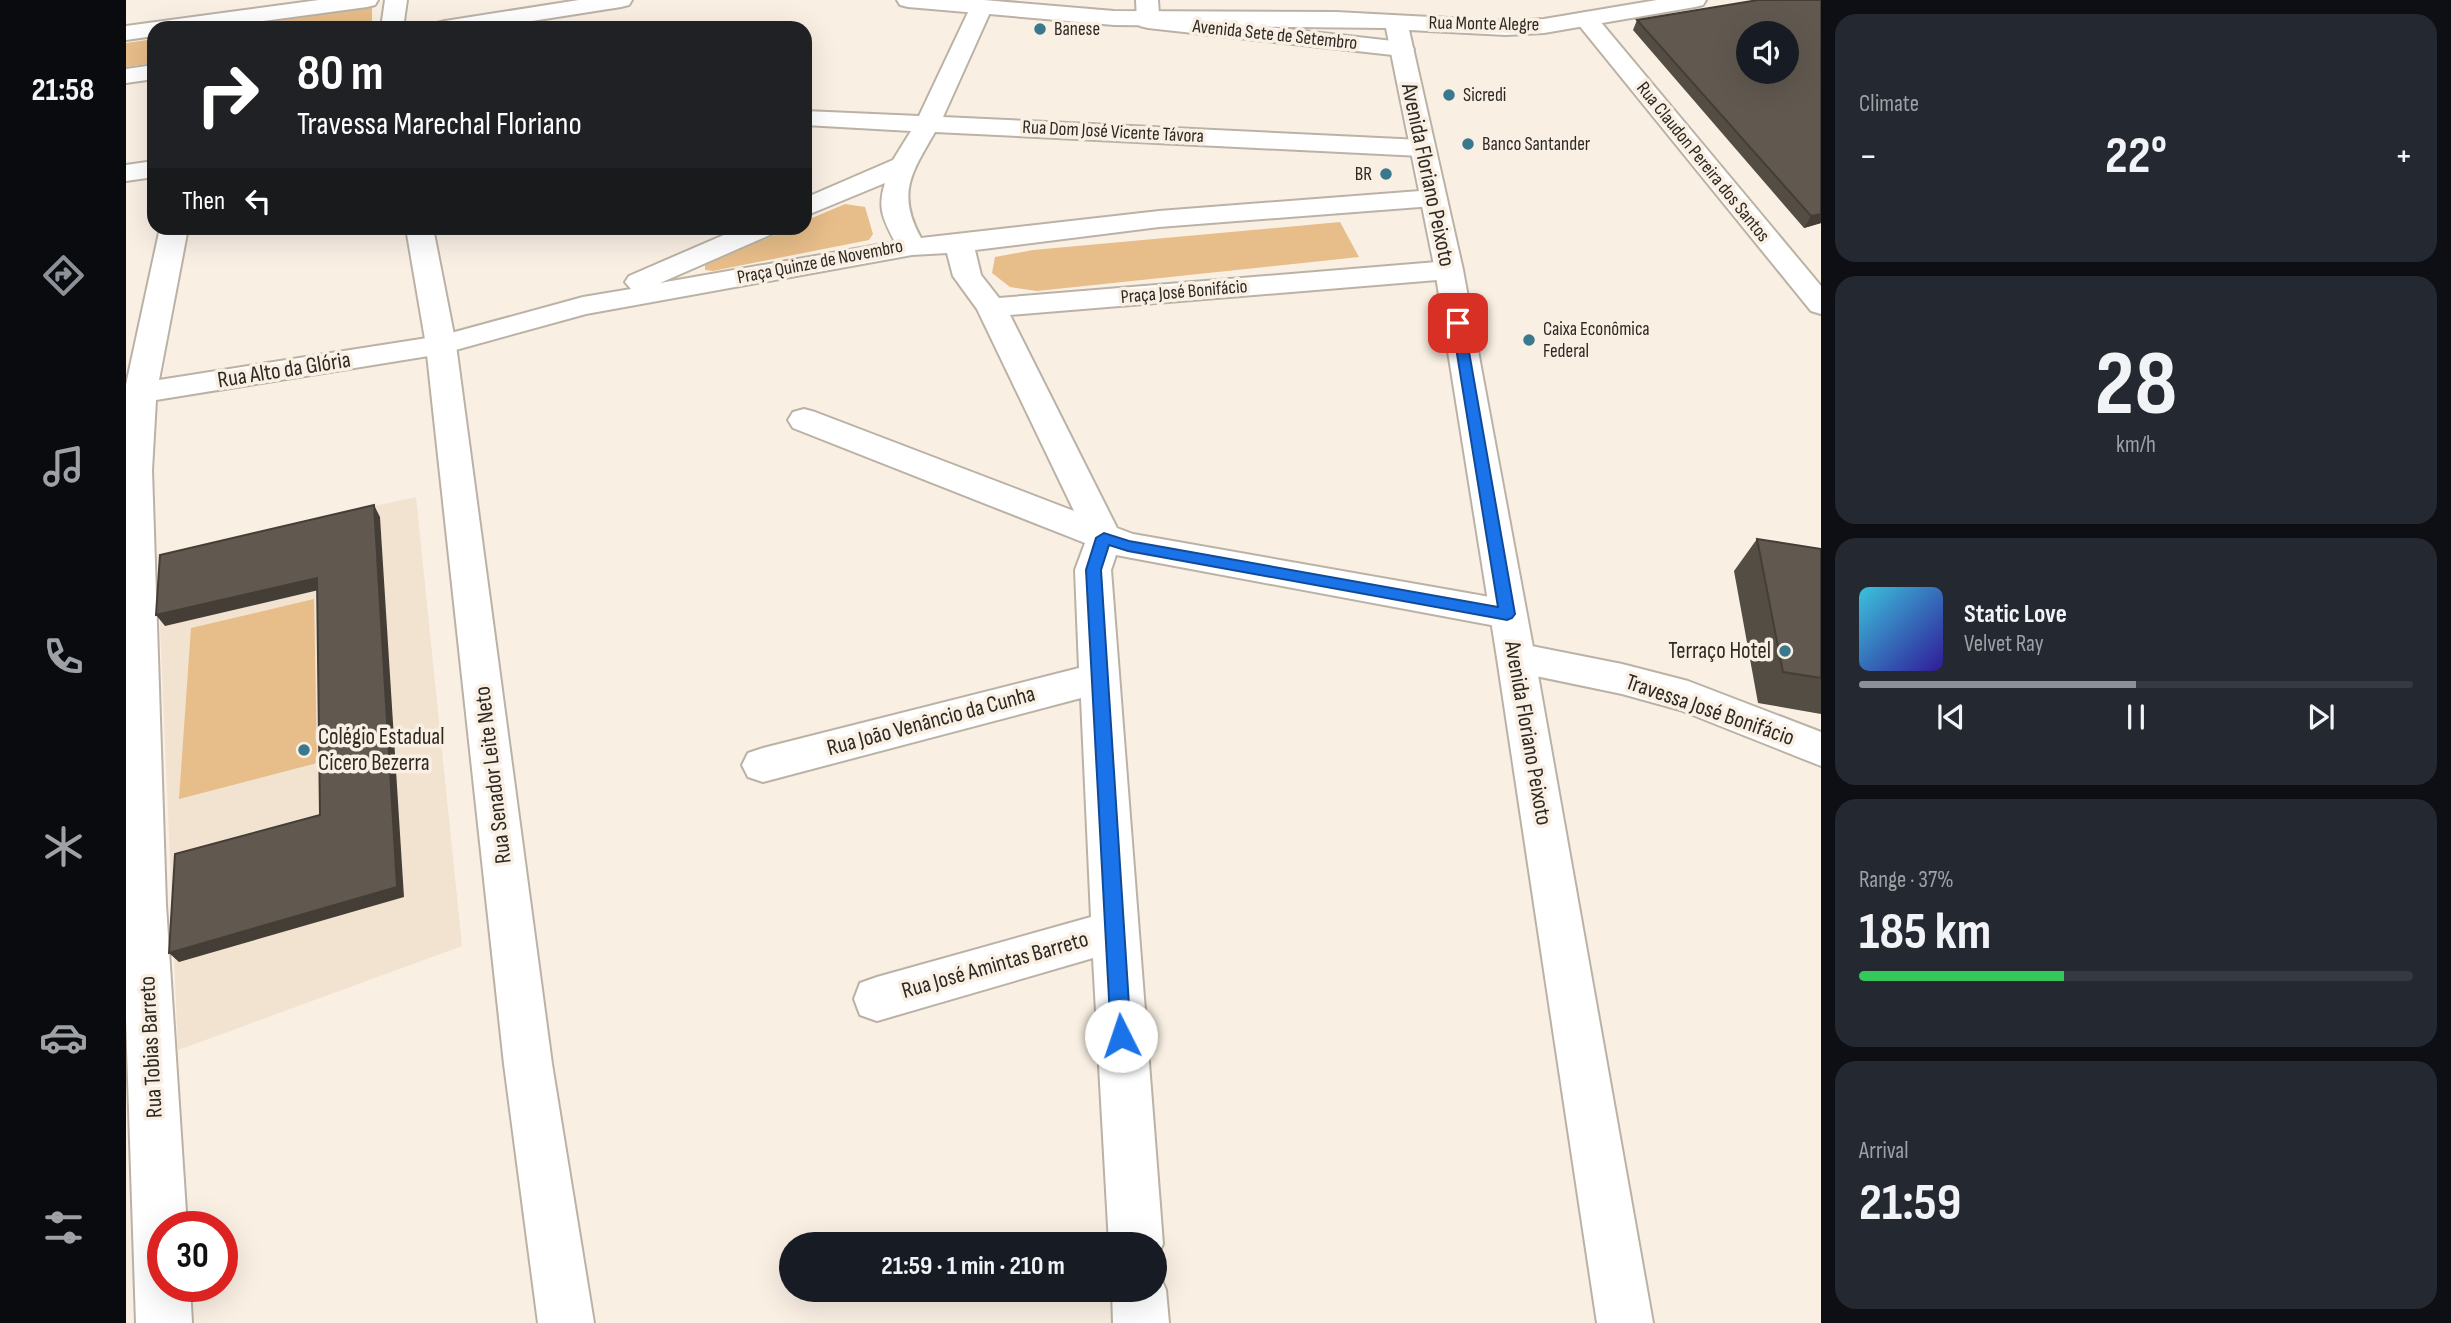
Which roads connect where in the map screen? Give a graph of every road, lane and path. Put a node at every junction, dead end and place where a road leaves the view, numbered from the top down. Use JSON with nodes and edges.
{"nodes":[{"id":1,"x":367,"y":0,"type":"edge"},
{"id":2,"x":396,"y":0,"type":"edge"},
{"id":3,"x":621,"y":0,"type":"edge"},
{"id":4,"x":908,"y":0,"type":"edge"},
{"id":5,"x":1695,"y":0,"type":"edge"},
{"id":6,"x":1654,"y":3,"type":"edge"},
{"id":7,"x":981,"y":8,"type":"junction"},
{"id":8,"x":214,"y":10,"type":"edge"},
{"id":9,"x":1148,"y":12,"type":"edge"},
{"id":10,"x":1586,"y":19,"type":"junction"},
{"id":11,"x":183,"y":21,"type":"edge"},
{"id":12,"x":393,"y":21,"type":"edge"},
{"id":13,"x":489,"y":21,"type":"edge"},
{"id":14,"x":147,"y":30,"type":"edge"},
{"id":15,"x":126,"y":33,"type":"edge"},
{"id":16,"x":1399,"y":35,"type":"junction"},
{"id":17,"x":147,"y":73,"type":"edge"},
{"id":18,"x":126,"y":76,"type":"edge"},
{"id":19,"x":812,"y":118,"type":"edge"},
{"id":20,"x":928,"y":123,"type":"junction"},
{"id":21,"x":1421,"y":148,"type":"junction"},
{"id":22,"x":903,"y":165,"type":"junction"},
{"id":23,"x":147,"y":170,"type":"edge"},
{"id":24,"x":126,"y":173,"type":"edge"},
{"id":25,"x":1433,"y":198,"type":"junction"},
{"id":26,"x":812,"y":205,"type":"edge"},
{"id":27,"x":172,"y":235,"type":"edge"},
{"id":28,"x":420,"y":235,"type":"edge"},
{"id":29,"x":746,"y":235,"type":"edge"},
{"id":30,"x":959,"y":244,"type":"junction"},
{"id":31,"x":912,"y":247,"type":"junction"},
{"id":32,"x":1449,"y":270,"type":"junction"},
{"id":33,"x":1819,"y":301,"type":"edge"},
{"id":34,"x":583,"y":306,"type":"junction"},
{"id":35,"x":990,"y":308,"type":"junction"},
{"id":36,"x":441,"y":345,"type":"junction"},
{"id":37,"x":133,"y":394,"type":"edge"},
{"id":38,"x":804,"y":420,"type":"dead end"},
{"id":39,"x":1104,"y":538,"type":"junction"},
{"id":40,"x":1507,"y":614,"type":"junction"},
{"id":41,"x":1516,"y":658,"type":"junction"},
{"id":42,"x":1100,"y":678,"type":"junction"},
{"id":43,"x":1821,"y":749,"type":"edge"},
{"id":44,"x":763,"y":765,"type":"dead end"},
{"id":45,"x":1114,"y":931,"type":"junction"},
{"id":46,"x":877,"y":999,"type":"dead end"},
{"id":47,"x":159,"y":1211,"type":"edge"},
{"id":48,"x":1135,"y":1232,"type":"edge"},
{"id":49,"x":163,"y":1302,"type":"edge"},
{"id":50,"x":1140,"y":1302,"type":"edge"},
{"id":51,"x":164,"y":1323,"type":"edge"},
{"id":52,"x":566,"y":1323,"type":"edge"},
{"id":53,"x":1141,"y":1323,"type":"edge"},
{"id":54,"x":1625,"y":1323,"type":"edge"}],
"edges":[{"from":1,"to":8,"type":"street"},
{"from":2,"to":12,"type":"street"},
{"from":3,"to":13,"type":"street"},
{"from":4,"to":7,"type":"street","name":"Avenida Sete de Setembro"},
{"from":5,"to":6,"type":"street","name":"Rua Monte Alegre"},
{"from":6,"to":10,"type":"street","name":"Rua Monte Alegre"},
{"from":7,"to":9,"type":"street","name":"Avenida Sete de Setembro"},
{"from":7,"to":20,"type":"street","name":"Praça Quinze de Novembro"},
{"from":8,"to":11,"type":"street"},
{"from":9,"to":16,"type":"street","name":"Avenida Sete de Setembro"},
{"from":10,"to":16,"type":"street","name":"Rua Monte Alegre"},
{"from":10,"to":33,"type":"street","name":"Rua Claudon Pereira dos Santos"},
{"from":14,"to":15,"type":"street"},
{"from":16,"to":21,"type":"street","name":"Avenida Floriano Peixoto"},
{"from":17,"to":18,"type":"street"},
{"from":19,"to":20,"type":"street","name":"Rua Dom José Vicente Távora"},
{"from":20,"to":21,"type":"street","name":"Rua Dom José Vicente Távora"},
{"from":20,"to":22,"type":"street","name":"Praça Quinze de Novembro"},
{"from":21,"to":25,"type":"street","name":"Avenida Floriano Peixoto"},
{"from":22,"to":26,"type":"street"},
{"from":22,"to":31,"type":"street","name":"Praça Quinze de Novembro"},
{"from":23,"to":24,"type":"street"},
{"from":25,"to":30,"type":"street"},
{"from":25,"to":32,"type":"street","name":"Avenida Floriano Peixoto"},
{"from":27,"to":37,"type":"street","name":"Rua Tobias Barreto"},
{"from":28,"to":36,"type":"street","name":"Rua Senador Leite Neto"},
{"from":29,"to":34,"type":"street","name":"Praça Quinze de Novembro"},
{"from":30,"to":31,"type":"street"},
{"from":30,"to":35,"type":"street"},
{"from":31,"to":34,"type":"street","name":"Praça Quinze de Novembro"},
{"from":32,"to":35,"type":"street","name":"Praça José Bonifácio"},
{"from":32,"to":40,"type":"street","name":"Avenida Floriano Peixoto"},
{"from":34,"to":36,"type":"street","name":"Praça Quinze de Novembro"},
{"from":35,"to":39,"type":"street"},
{"from":36,"to":37,"type":"street","name":"Rua Alto da Glória"},
{"from":36,"to":52,"type":"street","name":"Rua Senador Leite Neto"},
{"from":37,"to":47,"type":"street","name":"Rua Tobias Barreto"},
{"from":38,"to":39,"type":"street"},
{"from":39,"to":40,"type":"street"},
{"from":39,"to":42,"type":"street"},
{"from":40,"to":41,"type":"street","name":"Avenida Floriano Peixoto"},
{"from":41,"to":43,"type":"street","name":"Travessa José Bonifácio"},
{"from":41,"to":54,"type":"street","name":"Avenida Floriano Peixoto"},
{"from":42,"to":44,"type":"street","name":"Rua João Venâncio da Cunha"},
{"from":42,"to":45,"type":"street"},
{"from":45,"to":46,"type":"street","name":"Rua José Amintas Barreto"},
{"from":45,"to":48,"type":"street"},
{"from":49,"to":51,"type":"street","name":"Rua Tobias Barreto"},
{"from":50,"to":53,"type":"street"}]}
